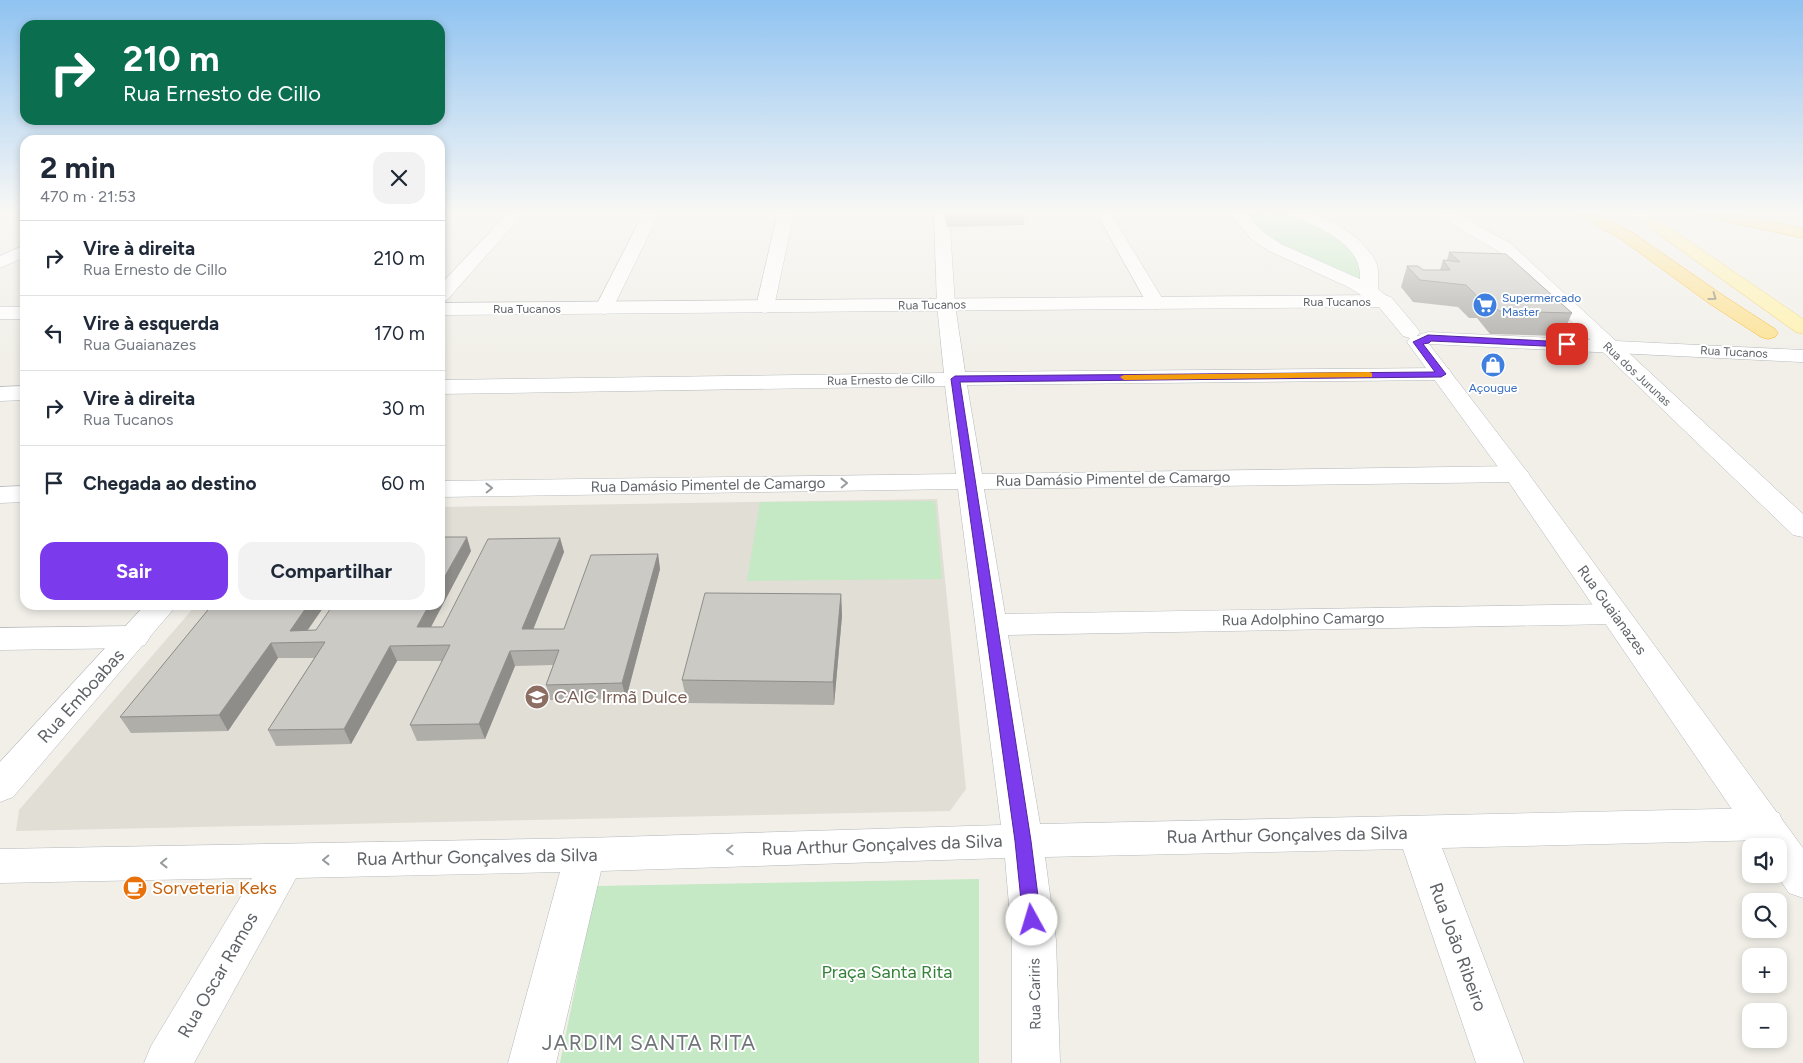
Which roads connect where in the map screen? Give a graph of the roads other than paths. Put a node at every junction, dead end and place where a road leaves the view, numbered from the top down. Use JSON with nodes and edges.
{"nodes":[{"id":1,"x":472,"y":262,"type":"edge"},
{"id":2,"x":627,"y":262,"type":"edge"},
{"id":3,"x":775,"y":262,"type":"edge"},
{"id":4,"x":944,"y":262,"type":"edge"},
{"id":5,"x":1132,"y":262,"type":"edge"},
{"id":6,"x":1304,"y":262,"type":"edge"},
{"id":7,"x":1367,"y":262,"type":"edge"},
{"id":8,"x":1519,"y":262,"type":"edge"},
{"id":9,"x":1663,"y":262,"type":"edge"},
{"id":10,"x":1707,"y":262,"type":"edge"},
{"id":11,"x":1721,"y":262,"type":"edge"},
{"id":12,"x":1729,"y":277,"type":"junction"},
{"id":13,"x":445,"y":291,"type":"edge"},
{"id":14,"x":1376,"y":295,"type":"junction"},
{"id":15,"x":1156,"y":303,"type":"junction"},
{"id":16,"x":946,"y":305,"type":"junction"},
{"id":17,"x":765,"y":307,"type":"junction"},
{"id":18,"x":604,"y":308,"type":"junction"},
{"id":19,"x":445,"y":309,"type":"edge"},
{"id":20,"x":0,"y":313,"type":"edge"},
{"id":21,"x":20,"y":313,"type":"edge"},
{"id":22,"x":1803,"y":318,"type":"edge"},
{"id":23,"x":1803,"y":328,"type":"edge"},
{"id":24,"x":1768,"y":333,"type":"junction"},
{"id":25,"x":1419,"y":337,"type":"junction"},
{"id":26,"x":1607,"y":346,"type":"junction"},
{"id":27,"x":1802,"y":356,"type":"edge"},
{"id":28,"x":1441,"y":374,"type":"junction"},
{"id":29,"x":955,"y":379,"type":"junction"},
{"id":30,"x":445,"y":387,"type":"edge"},
{"id":31,"x":20,"y":393,"type":"edge"},
{"id":32,"x":0,"y":394,"type":"edge"},
{"id":33,"x":1516,"y":474,"type":"junction"},
{"id":34,"x":970,"y":481,"type":"junction"},
{"id":35,"x":445,"y":489,"type":"edge"},
{"id":36,"x":20,"y":494,"type":"edge"},
{"id":37,"x":0,"y":495,"type":"edge"},
{"id":38,"x":1803,"y":529,"type":"edge"},
{"id":39,"x":158,"y":610,"type":"edge"},
{"id":40,"x":1614,"y":614,"type":"junction"},
{"id":41,"x":991,"y":624,"type":"junction"},
{"id":42,"x":134,"y":637,"type":"junction"},
{"id":43,"x":0,"y":639,"type":"edge"},
{"id":44,"x":0,"y":787,"type":"edge"},
{"id":45,"x":1765,"y":824,"type":"junction"},
{"id":46,"x":1417,"y":832,"type":"junction"},
{"id":47,"x":1023,"y":841,"type":"junction"},
{"id":48,"x":585,"y":855,"type":"junction"},
{"id":49,"x":284,"y":862,"type":"junction"},
{"id":50,"x":0,"y":866,"type":"edge"},
{"id":51,"x":1803,"y":880,"type":"edge"},
{"id":52,"x":168,"y":1063,"type":"edge"},
{"id":53,"x":532,"y":1063,"type":"edge"},
{"id":54,"x":1036,"y":1063,"type":"edge"},
{"id":55,"x":1500,"y":1063,"type":"edge"}],
"edges":[{"from":1,"to":13,"type":"street"},
{"from":2,"to":18,"type":"street"},
{"from":3,"to":17,"type":"street"},
{"from":4,"to":16,"type":"street","name":"Rua Cariris"},
{"from":5,"to":15,"type":"street"},
{"from":6,"to":14,"type":"street"},
{"from":7,"to":14,"type":"street"},
{"from":8,"to":26,"type":"street","name":"Rua dos Jurunas"},
{"from":9,"to":24,"type":"highway","one_way":true},
{"from":10,"to":12,"type":"main road"},
{"from":11,"to":22,"type":"main road"},
{"from":12,"to":23,"type":"main road"},
{"from":12,"to":24,"type":"main road"},
{"from":14,"to":15,"type":"street","name":"Rua Tucanos"},
{"from":14,"to":25,"type":"street","name":"Rua Tucanos"},
{"from":15,"to":16,"type":"street","name":"Rua Tucanos"},
{"from":16,"to":17,"type":"street","name":"Rua Tucanos"},
{"from":16,"to":29,"type":"street","name":"Rua Cariris"},
{"from":17,"to":18,"type":"street","name":"Rua Tucanos"},
{"from":18,"to":19,"type":"street","name":"Rua Tucanos"},
{"from":20,"to":21,"type":"street"},
{"from":24,"to":27,"type":"street"},
{"from":25,"to":26,"type":"street","name":"Rua Tucanos"},
{"from":25,"to":28,"type":"street","name":"Rua Guaianazes"},
{"from":26,"to":27,"type":"street","name":"Rua Tucanos"},
{"from":26,"to":38,"type":"street","name":"Rua dos Jurunas"},
{"from":28,"to":29,"type":"street","name":"Rua Ernesto de Cillo"},
{"from":28,"to":33,"type":"street","name":"Rua Guaianazes"},
{"from":29,"to":30,"type":"street","name":"Rua Ernesto de Cillo"},
{"from":29,"to":34,"type":"street","name":"Rua Cariris"},
{"from":31,"to":32,"type":"street"},
{"from":33,"to":34,"type":"street","name":"Rua Damásio Pimentel de Camargo"},
{"from":33,"to":40,"type":"street","name":"Rua Guaianazes"},
{"from":35,"to":34,"type":"street","name":"Rua Damásio Pimentel de Camargo","one_way":true},
{"from":34,"to":41,"type":"street","name":"Rua Cariris"},
{"from":36,"to":37,"type":"street"},
{"from":39,"to":42,"type":"street","name":"Rua Emboabas"},
{"from":40,"to":41,"type":"street","name":"Rua Adolphino Camargo"},
{"from":40,"to":45,"type":"street","name":"Rua Guaianazes"},
{"from":41,"to":47,"type":"street","name":"Rua Cariris"},
{"from":42,"to":43,"type":"street"},
{"from":42,"to":44,"type":"street","name":"Rua Emboabas"},
{"from":45,"to":46,"type":"street","name":"Rua Arthur Gonçalves da Silva"},
{"from":45,"to":51,"type":"street","name":"Rua Guaianazes"},
{"from":46,"to":47,"type":"street","name":"Rua Arthur Gonçalves da Silva"},
{"from":46,"to":55,"type":"street","name":"Rua João Ribeiro"},
{"from":47,"to":48,"type":"street","name":"Rua Arthur Gonçalves da Silva","one_way":true},
{"from":47,"to":54,"type":"street","name":"Rua Cariris"},
{"from":48,"to":49,"type":"street","name":"Rua Arthur Gonçalves da Silva","one_way":true},
{"from":48,"to":53,"type":"street"},
{"from":49,"to":50,"type":"street","name":"Rua Arthur Gonçalves da Silva","one_way":true},
{"from":49,"to":52,"type":"street","name":"Rua Oscar Ramos"}]}
